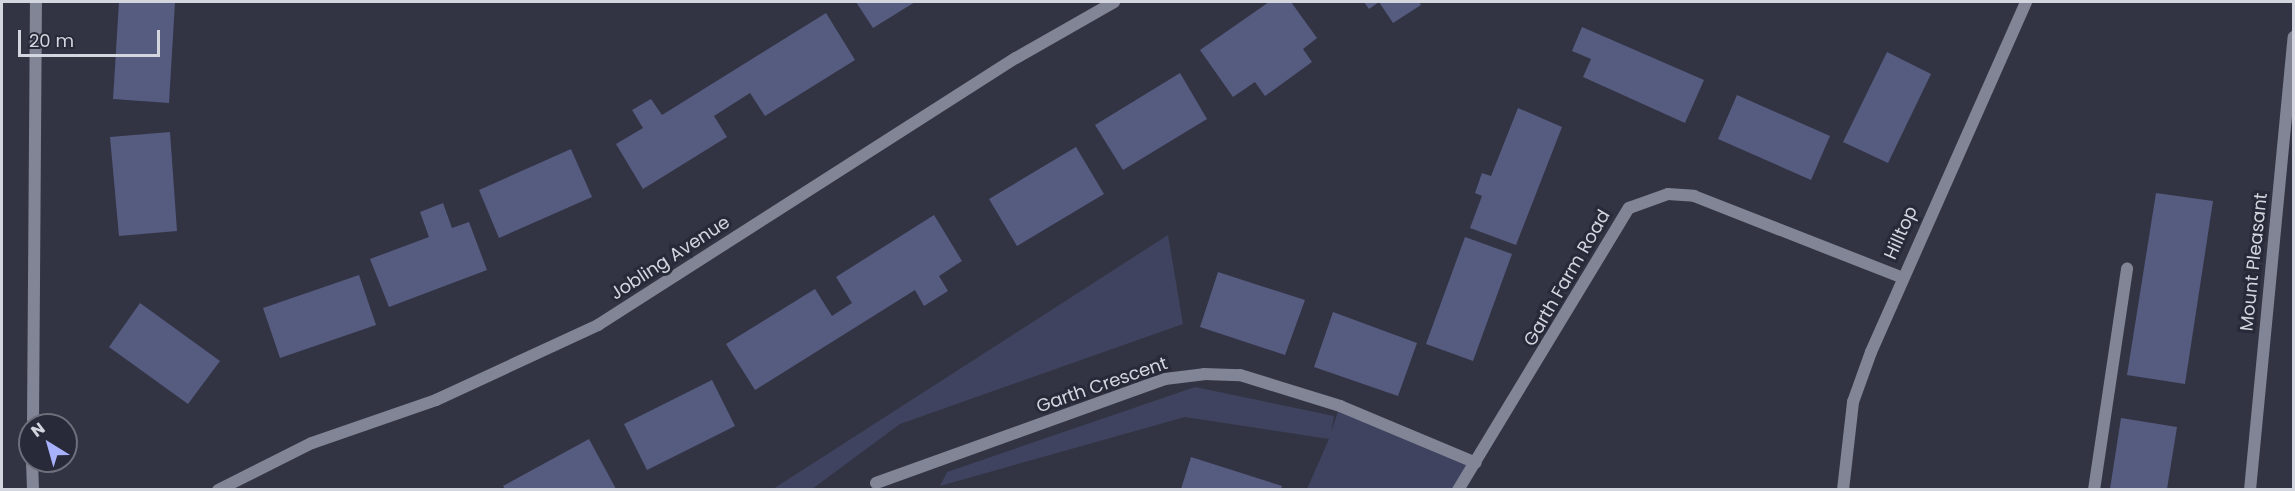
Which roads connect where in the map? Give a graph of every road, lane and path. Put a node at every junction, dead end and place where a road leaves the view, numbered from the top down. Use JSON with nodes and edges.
{"nodes":[{"id":1,"x":36,"y":2,"type":"edge"},
{"id":2,"x":1114,"y":2,"type":"edge"},
{"id":3,"x":2026,"y":2,"type":"edge"},
{"id":4,"x":2294,"y":37,"type":"edge"},
{"id":5,"x":2288,"y":159,"type":"edge"},
{"id":6,"x":2127,"y":268,"type":"dead end"},
{"id":7,"x":1901,"y":277,"type":"junction"},
{"id":8,"x":33,"y":413,"type":"edge"},
{"id":9,"x":1476,"y":463,"type":"junction"},
{"id":10,"x":32,"y":473,"type":"edge"},
{"id":11,"x":876,"y":483,"type":"dead end"},
{"id":12,"x":33,"y":489,"type":"edge"},
{"id":13,"x":218,"y":489,"type":"edge"},
{"id":14,"x":1458,"y":489,"type":"edge"},
{"id":15,"x":1843,"y":489,"type":"edge"},
{"id":16,"x":2094,"y":489,"type":"edge"},
{"id":17,"x":2250,"y":489,"type":"edge"}],
"edges":[{"from":1,"to":8,"type":"street"},
{"from":2,"to":13,"type":"street","name":"Jobling Avenue"},
{"from":3,"to":7,"type":"street","name":"Hilltop"},
{"from":4,"to":5,"type":"street","name":"Mount Pleasant"},
{"from":5,"to":17,"type":"street","name":"Mount Pleasant"},
{"from":6,"to":16,"type":"street"},
{"from":7,"to":9,"type":"street","name":"Garth Farm Road"},
{"from":7,"to":15,"type":"street","name":"Hilltop"},
{"from":9,"to":11,"type":"street","name":"Garth Crescent"},
{"from":9,"to":14,"type":"street","name":"Garth Farm Road"},
{"from":10,"to":12,"type":"street"}]}
